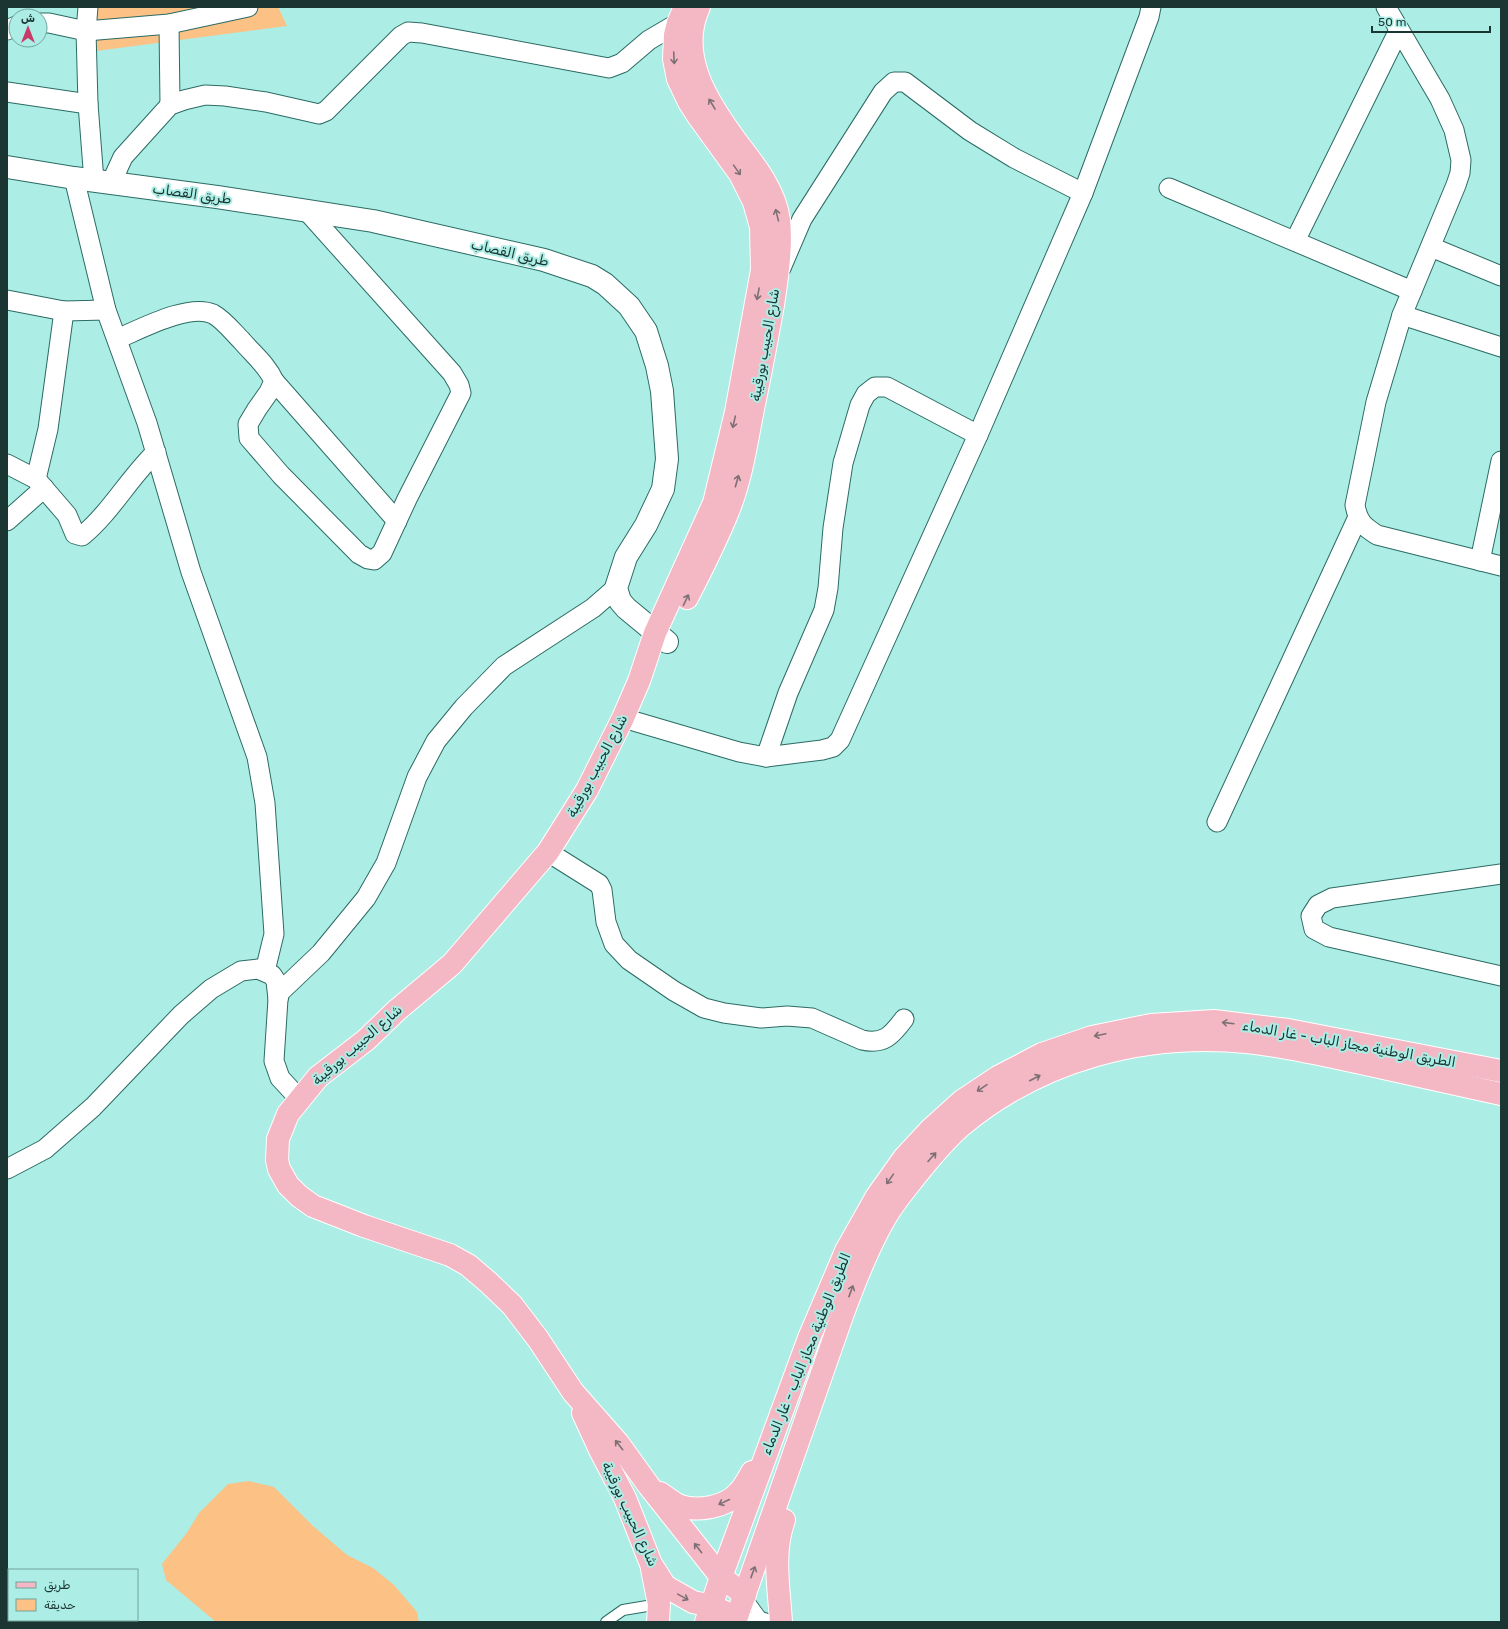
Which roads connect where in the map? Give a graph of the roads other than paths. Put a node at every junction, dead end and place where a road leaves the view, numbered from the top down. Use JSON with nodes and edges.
{"nodes":[{"id":1,"x":88,"y":7,"type":"edge"},
{"id":2,"x":248,"y":7,"type":"edge"},
{"id":3,"x":1150,"y":7,"type":"edge"},
{"id":4,"x":1386,"y":7,"type":"edge"},
{"id":5,"x":689,"y":13,"type":"edge"},
{"id":6,"x":48,"y":23,"type":"edge"},
{"id":7,"x":169,"y":24,"type":"junction"},
{"id":8,"x":1399,"y":30,"type":"junction"},
{"id":9,"x":86,"y":31,"type":"junction"},
{"id":10,"x":7,"y":92,"type":"edge"},
{"id":11,"x":88,"y":104,"type":"junction"},
{"id":12,"x":170,"y":105,"type":"junction"},
{"id":13,"x":7,"y":167,"type":"edge"},
{"id":14,"x":93,"y":181,"type":"junction"},
{"id":15,"x":1169,"y":188,"type":"dead end"},
{"id":16,"x":1083,"y":192,"type":"junction"},
{"id":17,"x":306,"y":210,"type":"junction"},
{"id":18,"x":1295,"y":241,"type":"junction"},
{"id":19,"x":1431,"y":247,"type":"junction"},
{"id":20,"x":778,"y":275,"type":"junction"},
{"id":21,"x":1501,"y":276,"type":"edge"},
{"id":22,"x":1412,"y":291,"type":"junction"},
{"id":23,"x":7,"y":300,"type":"edge"},
{"id":24,"x":106,"y":310,"type":"junction"},
{"id":25,"x":64,"y":311,"type":"junction"},
{"id":26,"x":1402,"y":315,"type":"junction"},
{"id":27,"x":117,"y":339,"type":"junction"},
{"id":28,"x":1501,"y":347,"type":"edge"},
{"id":29,"x":274,"y":381,"type":"junction"},
{"id":30,"x":978,"y":435,"type":"junction"},
{"id":31,"x":156,"y":452,"type":"junction"},
{"id":32,"x":1501,"y":461,"type":"edge"},
{"id":33,"x":7,"y":464,"type":"edge"},
{"id":34,"x":40,"y":484,"type":"junction"},
{"id":35,"x":1358,"y":517,"type":"junction"},
{"id":36,"x":397,"y":520,"type":"junction"},
{"id":37,"x":7,"y":521,"type":"edge"},
{"id":38,"x":1480,"y":561,"type":"junction"},
{"id":39,"x":1501,"y":566,"type":"edge"},
{"id":40,"x":616,"y":588,"type":"junction"},
{"id":41,"x":661,"y":637,"type":"junction"},
{"id":42,"x":623,"y":718,"type":"junction"},
{"id":43,"x":766,"y":757,"type":"junction"},
{"id":44,"x":1217,"y":822,"type":"dead end"},
{"id":45,"x":548,"y":852,"type":"junction"},
{"id":46,"x":1501,"y":874,"type":"edge"},
{"id":47,"x":265,"y":971,"type":"junction"},
{"id":48,"x":1501,"y":976,"type":"edge"},
{"id":49,"x":278,"y":999,"type":"junction"},
{"id":50,"x":904,"y":1019,"type":"dead end"},
{"id":51,"x":1501,"y":1071,"type":"edge"},
{"id":52,"x":1501,"y":1094,"type":"edge"},
{"id":53,"x":301,"y":1098,"type":"junction"},
{"id":54,"x":7,"y":1169,"type":"edge"},
{"id":55,"x":842,"y":1316,"type":"junction"},
{"id":56,"x":573,"y":1392,"type":"junction"},
{"id":57,"x":766,"y":1452,"type":"junction"},
{"id":58,"x":649,"y":1486,"type":"junction"},
{"id":59,"x":651,"y":1564,"type":"junction"},
{"id":60,"x":721,"y":1577,"type":"junction"},
{"id":61,"x":745,"y":1595,"type":"junction"},
{"id":62,"x":658,"y":1613,"type":"edge"},
{"id":63,"x":709,"y":1614,"type":"edge"},
{"id":64,"x":771,"y":1619,"type":"edge"},
{"id":65,"x":736,"y":1620,"type":"edge"},
{"id":66,"x":606,"y":1622,"type":"edge"},
{"id":67,"x":778,"y":1622,"type":"edge"}],
"edges":[{"from":1,"to":9,"type":"street"},
{"from":2,"to":7,"type":"street"},
{"from":3,"to":16,"type":"street"},
{"from":4,"to":8,"type":"street"},
{"from":5,"to":12,"type":"street"},
{"from":20,"to":5,"type":"main road","name":"شارع الحبيب بورقيبة","one_way":true},
{"from":5,"to":41,"type":"main road","name":"شارع الحبيب بورقيبة","one_way":true},
{"from":6,"to":9,"type":"street"},
{"from":7,"to":9,"type":"street"},
{"from":7,"to":12,"type":"street"},
{"from":8,"to":18,"type":"street"},
{"from":8,"to":19,"type":"street"},
{"from":9,"to":11,"type":"street"},
{"from":10,"to":11,"type":"street"},
{"from":11,"to":14,"type":"street"},
{"from":12,"to":14,"type":"street"},
{"from":13,"to":14,"type":"main road","name":"طريق القصاب"},
{"from":14,"to":17,"type":"main road","name":"طريق القصاب"},
{"from":14,"to":24,"type":"street"},
{"from":15,"to":18,"type":"street"},
{"from":16,"to":20,"type":"street"},
{"from":16,"to":30,"type":"street"},
{"from":17,"to":36,"type":"street"},
{"from":17,"to":40,"type":"main road","name":"طريق القصاب"},
{"from":18,"to":22,"type":"street"},
{"from":19,"to":21,"type":"street"},
{"from":19,"to":22,"type":"street"},
{"from":41,"to":20,"type":"main road","name":"شارع الحبيب بورقيبة","one_way":true},
{"from":22,"to":26,"type":"street"},
{"from":23,"to":25,"type":"street"},
{"from":24,"to":25,"type":"street"},
{"from":24,"to":27,"type":"street"},
{"from":25,"to":34,"type":"street"},
{"from":26,"to":28,"type":"street"},
{"from":26,"to":35,"type":"street"},
{"from":27,"to":29,"type":"street"},
{"from":27,"to":31,"type":"street"},
{"from":29,"to":36,"type":"street"},
{"from":29,"to":36,"type":"street"},
{"from":30,"to":43,"type":"street"},
{"from":30,"to":43,"type":"street"},
{"from":31,"to":34,"type":"street"},
{"from":31,"to":47,"type":"street"},
{"from":32,"to":38,"type":"street"},
{"from":33,"to":34,"type":"street"},
{"from":34,"to":37,"type":"street"},
{"from":35,"to":38,"type":"street"},
{"from":35,"to":44,"type":"street"},
{"from":38,"to":39,"type":"street"},
{"from":40,"to":41,"type":"main road"},
{"from":40,"to":49,"type":"street"},
{"from":41,"to":42,"type":"main road","name":"شارع الحبيب بورقيبة"},
{"from":42,"to":43,"type":"street"},
{"from":42,"to":45,"type":"main road","name":"شارع الحبيب بورقيبة"},
{"from":45,"to":50,"type":"street"},
{"from":45,"to":53,"type":"main road","name":"شارع الحبيب بورقيبة"},
{"from":46,"to":48,"type":"street"},
{"from":47,"to":49,"type":"street"},
{"from":47,"to":54,"type":"street"},
{"from":49,"to":53,"type":"street"},
{"from":51,"to":57,"type":"main road","name":"الطريق الوطنية مجاز الباب - غار الدماء","one_way":true},
{"from":55,"to":52,"type":"main road","name":"الطريق الوطنية مجاز الباب - غار الدماء","one_way":true},
{"from":53,"to":56,"type":"main road","name":"شارع الحبيب بورقيبة"},
{"from":61,"to":55,"type":"main road","name":"الطريق الوطنية مجاز الباب - غار الدماء","one_way":true},
{"from":55,"to":64,"type":"main road"},
{"from":58,"to":56,"type":"main road","name":"شارع الحبيب بورقيبة","one_way":true},
{"from":56,"to":59,"type":"main road","name":"شارع الحبيب بورقيبة"},
{"from":57,"to":58,"type":"main road","one_way":true},
{"from":57,"to":60,"type":"main road","name":"الطريق الوطنية مجاز الباب - غار الدماء"},
{"from":60,"to":58,"type":"main road","name":"شارع الحبيب بورقيبة","one_way":true},
{"from":59,"to":62,"type":"main road"},
{"from":59,"to":63,"type":"main road","name":"شارع الحبيب بورقيبة","one_way":true},
{"from":60,"to":61,"type":"main road","name":"شارع الحبيب بورقيبة"},
{"from":60,"to":63,"type":"main road","name":"الطريق الوطنية مجاز الباب - غار الدماء"},
{"from":61,"to":64,"type":"lane"},
{"from":61,"to":65,"type":"main road","name":"الطريق الوطنية مجاز الباب - غار الدماء"},
{"from":62,"to":66,"type":"lane"},
{"from":63,"to":65,"type":"main road","name":"شارع الحبيب بورقيبة"},
{"from":64,"to":65,"type":"lane"},
{"from":64,"to":67,"type":"lane"}]}
